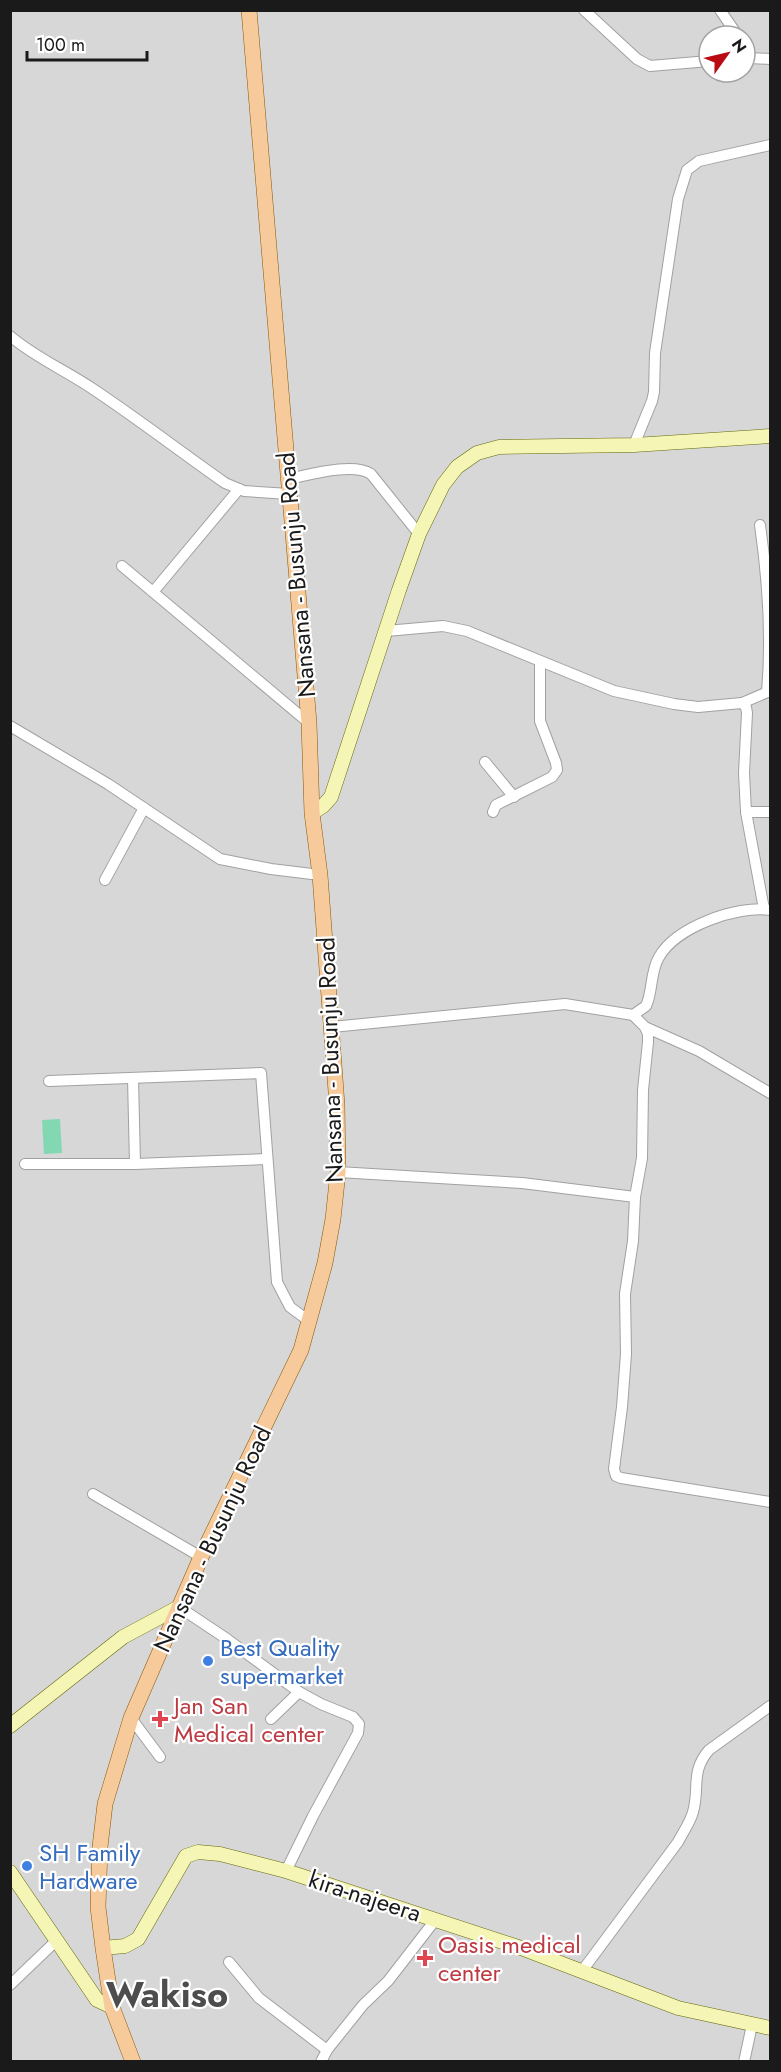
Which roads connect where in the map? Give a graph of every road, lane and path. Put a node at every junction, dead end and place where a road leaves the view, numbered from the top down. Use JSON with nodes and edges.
{"nodes":[{"id":1,"x":249,"y":10,"type":"edge"},
{"id":2,"x":584,"y":10,"type":"edge"},
{"id":3,"x":720,"y":10,"type":"edge"},
{"id":4,"x":730,"y":24,"type":"edge"},
{"id":5,"x":697,"y":62,"type":"edge"},
{"id":6,"x":771,"y":146,"type":"edge"},
{"id":7,"x":10,"y":336,"type":"edge"},
{"id":8,"x":771,"y":436,"type":"edge"},
{"id":9,"x":634,"y":445,"type":"junction"},
{"id":10,"x":288,"y":486,"type":"junction"},
{"id":11,"x":239,"y":489,"type":"junction"},
{"id":12,"x":760,"y":525,"type":"dead end"},
{"id":13,"x":419,"y":534,"type":"junction"},
{"id":14,"x":122,"y":566,"type":"dead end"},
{"id":15,"x":153,"y":592,"type":"junction"},
{"id":16,"x":386,"y":631,"type":"junction"},
{"id":17,"x":540,"y":663,"type":"junction"},
{"id":18,"x":769,"y":692,"type":"edge"},
{"id":19,"x":742,"y":703,"type":"junction"},
{"id":20,"x":309,"y":723,"type":"junction"},
{"id":21,"x":10,"y":726,"type":"edge"},
{"id":22,"x":485,"y":762,"type":"dead end"},
{"id":23,"x":514,"y":797,"type":"junction"},
{"id":24,"x":144,"y":808,"type":"junction"},
{"id":25,"x":493,"y":812,"type":"dead end"},
{"id":26,"x":746,"y":812,"type":"junction"},
{"id":27,"x":771,"y":812,"type":"edge"},
{"id":28,"x":312,"y":813,"type":"junction"},
{"id":29,"x":320,"y":875,"type":"junction"},
{"id":30,"x":105,"y":880,"type":"dead end"},
{"id":31,"x":767,"y":910,"type":"edge"},
{"id":32,"x":633,"y":1014,"type":"junction"},
{"id":33,"x":333,"y":1027,"type":"junction"},
{"id":34,"x":645,"y":1027,"type":"junction"},
{"id":35,"x":133,"y":1078,"type":"junction"},
{"id":36,"x":49,"y":1081,"type":"dead end"},
{"id":37,"x":771,"y":1094,"type":"edge"},
{"id":38,"x":266,"y":1159,"type":"junction"},
{"id":39,"x":25,"y":1164,"type":"dead end"},
{"id":40,"x":135,"y":1164,"type":"junction"},
{"id":41,"x":338,"y":1172,"type":"junction"},
{"id":42,"x":635,"y":1197,"type":"junction"},
{"id":43,"x":309,"y":1321,"type":"junction"},
{"id":44,"x":93,"y":1494,"type":"dead end"},
{"id":45,"x":771,"y":1503,"type":"edge"},
{"id":46,"x":201,"y":1557,"type":"junction"},
{"id":47,"x":179,"y":1607,"type":"junction"},
{"id":48,"x":299,"y":1692,"type":"junction"},
{"id":49,"x":771,"y":1706,"type":"edge"},
{"id":50,"x":131,"y":1718,"type":"junction"},
{"id":51,"x":271,"y":1719,"type":"dead end"},
{"id":52,"x":12,"y":1721,"type":"edge"},
{"id":53,"x":160,"y":1756,"type":"dead end"},
{"id":54,"x":286,"y":1871,"type":"junction"},
{"id":55,"x":10,"y":1872,"type":"edge"},
{"id":56,"x":436,"y":1919,"type":"junction"},
{"id":57,"x":56,"y":1941,"type":"junction"},
{"id":58,"x":103,"y":1948,"type":"junction"},
{"id":59,"x":229,"y":1962,"type":"dead end"},
{"id":60,"x":582,"y":1971,"type":"junction"},
{"id":61,"x":10,"y":1985,"type":"edge"},
{"id":62,"x":112,"y":2007,"type":"junction"},
{"id":63,"x":752,"y":2025,"type":"junction"},
{"id":64,"x":771,"y":2028,"type":"edge"},
{"id":65,"x":327,"y":2049,"type":"junction"},
{"id":66,"x":133,"y":2061,"type":"edge"},
{"id":67,"x":321,"y":2061,"type":"edge"},
{"id":68,"x":744,"y":2061,"type":"edge"}],
"edges":[{"from":1,"to":10,"type":"main road","name":"Nansana - Busunju Road"},
{"from":2,"to":5,"type":"street"},
{"from":3,"to":4,"type":"street"},
{"from":6,"to":9,"type":"street"},
{"from":7,"to":11,"type":"street"},
{"from":8,"to":9,"type":"street"},
{"from":9,"to":13,"type":"street"},
{"from":10,"to":11,"type":"street"},
{"from":10,"to":13,"type":"street"},
{"from":10,"to":20,"type":"main road","name":"Nansana - Busunju Road"},
{"from":11,"to":15,"type":"street"},
{"from":12,"to":18,"type":"street"},
{"from":13,"to":16,"type":"street"},
{"from":14,"to":15,"type":"street"},
{"from":15,"to":20,"type":"street"},
{"from":16,"to":17,"type":"street"},
{"from":16,"to":28,"type":"street"},
{"from":17,"to":19,"type":"street"},
{"from":17,"to":23,"type":"street"},
{"from":18,"to":19,"type":"street"},
{"from":19,"to":26,"type":"street"},
{"from":20,"to":28,"type":"main road","name":"Nansana - Busunju Road"},
{"from":21,"to":24,"type":"street"},
{"from":22,"to":23,"type":"street"},
{"from":23,"to":25,"type":"street"},
{"from":24,"to":29,"type":"street"},
{"from":24,"to":30,"type":"street"},
{"from":26,"to":27,"type":"street"},
{"from":26,"to":31,"type":"street"},
{"from":28,"to":29,"type":"main road","name":"Nansana - Busunju Road"},
{"from":29,"to":33,"type":"main road","name":"Nansana - Busunju Road"},
{"from":31,"to":32,"type":"street"},
{"from":32,"to":33,"type":"street"},
{"from":32,"to":34,"type":"street"},
{"from":33,"to":41,"type":"main road","name":"Nansana - Busunju Road"},
{"from":34,"to":37,"type":"street"},
{"from":34,"to":42,"type":"street"},
{"from":35,"to":36,"type":"street"},
{"from":35,"to":38,"type":"street"},
{"from":35,"to":40,"type":"street"},
{"from":38,"to":40,"type":"street"},
{"from":38,"to":43,"type":"street"},
{"from":39,"to":40,"type":"street"},
{"from":41,"to":42,"type":"street"},
{"from":41,"to":43,"type":"main road","name":"Nansana - Busunju Road"},
{"from":42,"to":45,"type":"street"},
{"from":43,"to":46,"type":"main road","name":"Nansana - Busunju Road"},
{"from":44,"to":46,"type":"street"},
{"from":46,"to":47,"type":"main road","name":"Nansana - Busunju Road"},
{"from":47,"to":48,"type":"street"},
{"from":47,"to":50,"type":"main road","name":"Nansana - Busunju Road"},
{"from":47,"to":52,"type":"street"},
{"from":48,"to":51,"type":"street"},
{"from":48,"to":54,"type":"street"},
{"from":49,"to":60,"type":"street"},
{"from":50,"to":53,"type":"street"},
{"from":50,"to":58,"type":"main road","name":"Nansana - Busunju Road"},
{"from":54,"to":56,"type":"street","name":"kira-najeera"},
{"from":54,"to":58,"type":"street","name":"kira-najeera"},
{"from":55,"to":57,"type":"street"},
{"from":56,"to":60,"type":"street","name":"kira-najeera"},
{"from":56,"to":65,"type":"street"},
{"from":57,"to":61,"type":"street"},
{"from":57,"to":62,"type":"street"},
{"from":58,"to":62,"type":"main road","name":"Nansana - Busunju Road"},
{"from":59,"to":65,"type":"street"},
{"from":60,"to":63,"type":"street","name":"kira-najeera"},
{"from":62,"to":66,"type":"main road","name":"Nansana - Busunju Road"},
{"from":63,"to":64,"type":"street","name":"kira-najeera"},
{"from":63,"to":68,"type":"street"},
{"from":65,"to":67,"type":"street"}]}
